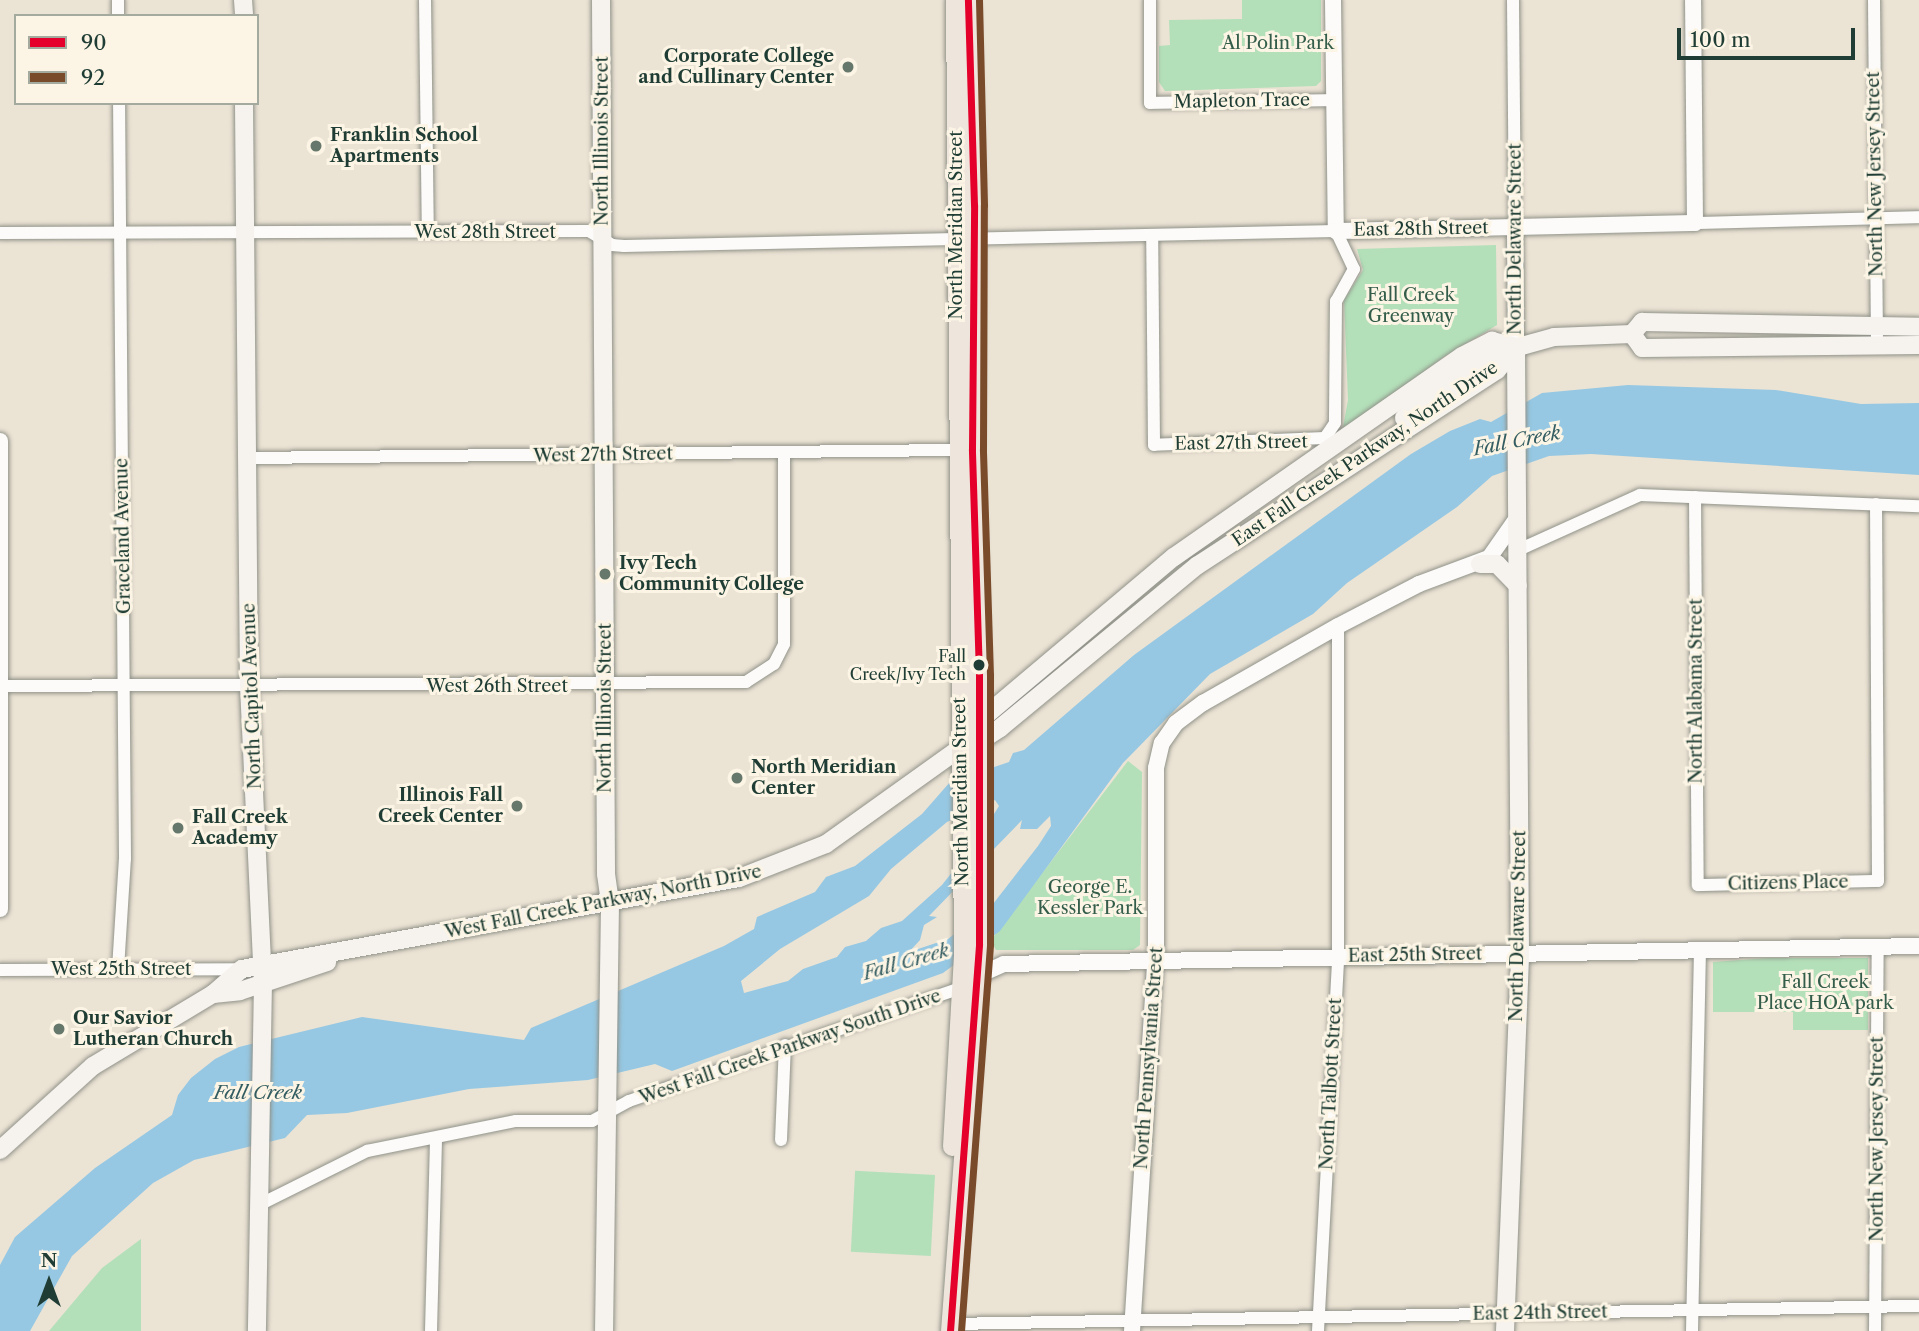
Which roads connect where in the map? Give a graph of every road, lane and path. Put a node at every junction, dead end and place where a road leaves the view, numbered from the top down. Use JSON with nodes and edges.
{"nodes":[{"id":1,"x":425,"y":0,"type":"edge"},
{"id":2,"x":601,"y":0,"type":"edge"},
{"id":3,"x":955,"y":0,"type":"edge"},
{"id":4,"x":968,"y":0,"type":"edge"},
{"id":5,"x":1150,"y":0,"type":"edge"},
{"id":6,"x":1333,"y":0,"type":"edge"},
{"id":7,"x":1513,"y":0,"type":"edge"},
{"id":8,"x":1693,"y":0,"type":"edge"},
{"id":9,"x":1874,"y":0,"type":"edge"},
{"id":10,"x":1334,"y":100,"type":"junction"},
{"id":11,"x":119,"y":105,"type":"edge"},
{"id":12,"x":244,"y":105,"type":"edge"},
{"id":13,"x":1919,"y":217,"type":"edge"},
{"id":14,"x":1875,"y":218,"type":"junction"},
{"id":15,"x":1695,"y":223,"type":"junction"},
{"id":16,"x":1516,"y":228,"type":"junction"},
{"id":17,"x":1336,"y":231,"type":"junction"},
{"id":18,"x":244,"y":232,"type":"junction"},
{"id":19,"x":428,"y":232,"type":"junction"},
{"id":20,"x":0,"y":233,"type":"edge"},
{"id":21,"x":120,"y":233,"type":"junction"},
{"id":22,"x":1152,"y":235,"type":"junction"},
{"id":23,"x":603,"y":238,"type":"junction"},
{"id":24,"x":965,"y":240,"type":"junction"},
{"id":25,"x":1919,"y":327,"type":"edge"},
{"id":26,"x":1877,"y":328,"type":"junction"},
{"id":27,"x":1632,"y":334,"type":"junction"},
{"id":28,"x":1919,"y":345,"type":"edge"},
{"id":29,"x":1516,"y":347,"type":"junction"},
{"id":30,"x":1877,"y":347,"type":"junction"},
{"id":31,"x":0,"y":440,"type":"edge"},
{"id":32,"x":958,"y":450,"type":"junction"},
{"id":33,"x":783,"y":452,"type":"junction"},
{"id":34,"x":605,"y":456,"type":"junction"},
{"id":35,"x":248,"y":458,"type":"junction"},
{"id":36,"x":1695,"y":497,"type":"junction"},
{"id":37,"x":1875,"y":504,"type":"junction"},
{"id":38,"x":1919,"y":506,"type":"edge"},
{"id":39,"x":1515,"y":516,"type":"junction"},
{"id":40,"x":1516,"y":551,"type":"junction"},
{"id":41,"x":1480,"y":564,"type":"junction"},
{"id":42,"x":1518,"y":586,"type":"junction"},
{"id":43,"x":1338,"y":626,"type":"junction"},
{"id":44,"x":1,"y":686,"type":"edge"},
{"id":45,"x":249,"y":686,"type":"junction"},
{"id":46,"x":605,"y":686,"type":"junction"},
{"id":47,"x":124,"y":687,"type":"junction"},
{"id":48,"x":979,"y":721,"type":"junction"},
{"id":49,"x":972,"y":752,"type":"junction"},
{"id":50,"x":1698,"y":885,"type":"joint"},
{"id":51,"x":610,"y":904,"type":"junction"},
{"id":52,"x":0,"y":909,"type":"edge"},
{"id":53,"x":1919,"y":946,"type":"edge"},
{"id":54,"x":1878,"y":947,"type":"junction"},
{"id":55,"x":1700,"y":950,"type":"junction"},
{"id":56,"x":1520,"y":953,"type":"junction"},
{"id":57,"x":1338,"y":957,"type":"junction"},
{"id":58,"x":1156,"y":960,"type":"junction"},
{"id":59,"x":118,"y":969,"type":"junction"},
{"id":60,"x":242,"y":969,"type":"junction"},
{"id":61,"x":0,"y":970,"type":"edge"},
{"id":62,"x":263,"y":973,"type":"junction"},
{"id":63,"x":976,"y":974,"type":"junction"},
{"id":64,"x":960,"y":988,"type":"junction"},
{"id":65,"x":213,"y":994,"type":"junction"},
{"id":66,"x":785,"y":1045,"type":"junction"},
{"id":67,"x":609,"y":1104,"type":"junction"},
{"id":68,"x":436,"y":1138,"type":"junction"},
{"id":69,"x":781,"y":1140,"type":"dead end"},
{"id":70,"x":0,"y":1150,"type":"edge"},
{"id":71,"x":261,"y":1203,"type":"junction"},
{"id":72,"x":1919,"y":1306,"type":"edge"},
{"id":73,"x":1876,"y":1307,"type":"junction"},
{"id":74,"x":1692,"y":1310,"type":"junction"},
{"id":75,"x":1319,"y":1317,"type":"junction"},
{"id":76,"x":1505,"y":1322,"type":"edge"},
{"id":77,"x":1132,"y":1326,"type":"edge"},
{"id":78,"x":946,"y":1329,"type":"edge"},
{"id":79,"x":257,"y":1331,"type":"edge"},
{"id":80,"x":431,"y":1331,"type":"edge"},
{"id":81,"x":604,"y":1331,"type":"edge"},
{"id":82,"x":1318,"y":1331,"type":"edge"},
{"id":83,"x":1692,"y":1331,"type":"edge"},
{"id":84,"x":1875,"y":1331,"type":"edge"}],
"edges":[{"from":1,"to":19,"type":"street"},
{"from":2,"to":23,"type":"main road","name":"North Illinois Street"},
{"from":3,"to":24,"type":"main road","name":"North Meridian Street"},
{"from":4,"to":24,"type":"main road","name":"North Meridian Street"},
{"from":5,"to":10,"type":"street","name":"Mapleton Trace"},
{"from":6,"to":10,"type":"street"},
{"from":7,"to":16,"type":"street","name":"North Delaware Street"},
{"from":8,"to":15,"type":"street"},
{"from":9,"to":14,"type":"street","name":"North New Jersey Street"},
{"from":10,"to":17,"type":"street"},
{"from":11,"to":21,"type":"street","name":"Graceland Avenue"},
{"from":12,"to":18,"type":"main road","name":"North Capitol Avenue"},
{"from":13,"to":14,"type":"street","name":"East 28th Street"},
{"from":14,"to":15,"type":"street","name":"East 28th Street"},
{"from":14,"to":26,"type":"street","name":"North New Jersey Street"},
{"from":15,"to":16,"type":"street","name":"East 28th Street"},
{"from":16,"to":17,"type":"street","name":"East 28th Street"},
{"from":16,"to":29,"type":"street","name":"North Delaware Street"},
{"from":17,"to":22,"type":"street","name":"East 28th Street"},
{"from":17,"to":22,"type":"street","name":"East 27th Street"},
{"from":18,"to":19,"type":"street","name":"West 28th Street"},
{"from":18,"to":21,"type":"street","name":"West 28th Street"},
{"from":18,"to":35,"type":"main road","name":"North Capitol Avenue"},
{"from":19,"to":23,"type":"street","name":"West 28th Street"},
{"from":20,"to":21,"type":"street","name":"West 28th Street"},
{"from":21,"to":47,"type":"street","name":"Graceland Avenue"},
{"from":22,"to":24,"type":"street","name":"East 28th Street"},
{"from":23,"to":24,"type":"street","name":"West 28th Street"},
{"from":23,"to":34,"type":"main road","name":"North Illinois Street"},
{"from":24,"to":32,"type":"main road","name":"North Meridian Street"},
{"from":24,"to":48,"type":"main road","name":"North Meridian Street"},
{"from":25,"to":26,"type":"main road"},
{"from":26,"to":27,"type":"main road"},
{"from":26,"to":30,"type":"street","name":"North New Jersey Street"},
{"from":27,"to":29,"type":"main road"},
{"from":27,"to":30,"type":"main road"},
{"from":28,"to":30,"type":"main road"},
{"from":29,"to":39,"type":"main road","name":"North Delaware Street"},
{"from":29,"to":48,"type":"main road","name":"East Fall Creek Parkway, North Drive"},
{"from":29,"to":49,"type":"main road","name":"East Fall Creek Parkway, North Drive"},
{"from":31,"to":44,"type":"street"},
{"from":32,"to":33,"type":"street","name":"West 27th Street"},
{"from":32,"to":49,"type":"main road","name":"North Meridian Street"},
{"from":33,"to":34,"type":"street","name":"West 27th Street"},
{"from":33,"to":46,"type":"street","name":"West 26th Street"},
{"from":34,"to":35,"type":"street","name":"West 27th Street"},
{"from":34,"to":46,"type":"main road","name":"North Illinois Street"},
{"from":35,"to":45,"type":"main road","name":"North Capitol Avenue"},
{"from":36,"to":37,"type":"street"},
{"from":36,"to":40,"type":"street"},
{"from":36,"to":50,"type":"street","name":"North Alabama Street"},
{"from":37,"to":38,"type":"street"},
{"from":37,"to":50,"type":"street","name":"Citizens Place"},
{"from":39,"to":40,"type":"main road","name":"North Delaware Street"},
{"from":39,"to":41,"type":"street"},
{"from":40,"to":42,"type":"main road","name":"North Delaware Street"},
{"from":41,"to":42,"type":"main road"},
{"from":41,"to":43,"type":"street"},
{"from":42,"to":56,"type":"main road","name":"North Delaware Street"},
{"from":43,"to":57,"type":"street","name":"North Talbott Street"},
{"from":43,"to":58,"type":"street","name":"North Pennsylvania Street"},
{"from":44,"to":47,"type":"street","name":"West 26th Street"},
{"from":44,"to":52,"type":"street"},
{"from":45,"to":46,"type":"street","name":"West 26th Street"},
{"from":45,"to":47,"type":"street","name":"West 26th Street"},
{"from":45,"to":62,"type":"main road","name":"North Capitol Avenue"},
{"from":46,"to":51,"type":"main road","name":"North Illinois Street"},
{"from":47,"to":59,"type":"street","name":"Graceland Avenue"},
{"from":48,"to":49,"type":"main road","name":"North Meridian Street"},
{"from":49,"to":51,"type":"main road","name":"West Fall Creek Parkway, North Drive"},
{"from":49,"to":63,"type":"main road","name":"North Meridian Street"},
{"from":49,"to":64,"type":"main road","name":"North Meridian Street"},
{"from":51,"to":62,"type":"main road","name":"West Fall Creek Parkway, North Drive"},
{"from":51,"to":67,"type":"main road","name":"North Illinois Street"},
{"from":53,"to":54,"type":"street","name":"East 25th Street"},
{"from":54,"to":55,"type":"street","name":"East 25th Street"},
{"from":54,"to":73,"type":"street","name":"North New Jersey Street"},
{"from":55,"to":56,"type":"street","name":"East 25th Street"},
{"from":55,"to":74,"type":"street"},
{"from":56,"to":57,"type":"street","name":"East 25th Street"},
{"from":56,"to":76,"type":"main road","name":"North Delaware Street"},
{"from":57,"to":58,"type":"street","name":"East 25th Street"},
{"from":57,"to":75,"type":"street","name":"North Talbott Street"},
{"from":58,"to":63,"type":"street","name":"East 25th Street"},
{"from":58,"to":77,"type":"street","name":"North Pennsylvania Street"},
{"from":59,"to":60,"type":"street","name":"West 25th Street"},
{"from":59,"to":61,"type":"street","name":"West 25th Street"},
{"from":60,"to":62,"type":"main road","name":"West Fall Creek Parkway, North Drive"},
{"from":60,"to":65,"type":"main road","name":"West Fall Creek Parkway, North Drive"},
{"from":62,"to":65,"type":"main road","name":"West Fall Creek Parkway, North Drive"},
{"from":62,"to":71,"type":"main road","name":"North Capitol Avenue"},
{"from":63,"to":64,"type":"street","name":"East 25th Street"},
{"from":63,"to":78,"type":"main road","name":"North Meridian Street"},
{"from":64,"to":66,"type":"street","name":"West Fall Creek Parkway South Drive"},
{"from":64,"to":78,"type":"main road","name":"North Meridian Street"},
{"from":65,"to":70,"type":"main road","name":"West Fall Creek Parkway, North Drive"},
{"from":66,"to":67,"type":"street","name":"West Fall Creek Parkway South Drive"},
{"from":66,"to":69,"type":"street"},
{"from":67,"to":68,"type":"street","name":"West Fall Creek Parkway South Drive"},
{"from":67,"to":81,"type":"main road","name":"North Illinois Street"},
{"from":68,"to":71,"type":"street","name":"West Fall Creek Parkway South Drive"},
{"from":68,"to":80,"type":"street"},
{"from":71,"to":79,"type":"main road","name":"North Capitol Avenue"},
{"from":72,"to":73,"type":"street","name":"East 24th Street"},
{"from":73,"to":74,"type":"street","name":"East 24th Street"},
{"from":73,"to":84,"type":"street","name":"North New Jersey Street"},
{"from":74,"to":76,"type":"street","name":"East 24th Street"},
{"from":74,"to":83,"type":"street"},
{"from":75,"to":76,"type":"street","name":"East 24th Street"},
{"from":75,"to":77,"type":"street","name":"East 24th Street"},
{"from":75,"to":82,"type":"street","name":"North Talbott Street"},
{"from":77,"to":78,"type":"street","name":"East 24th Street"}]}
